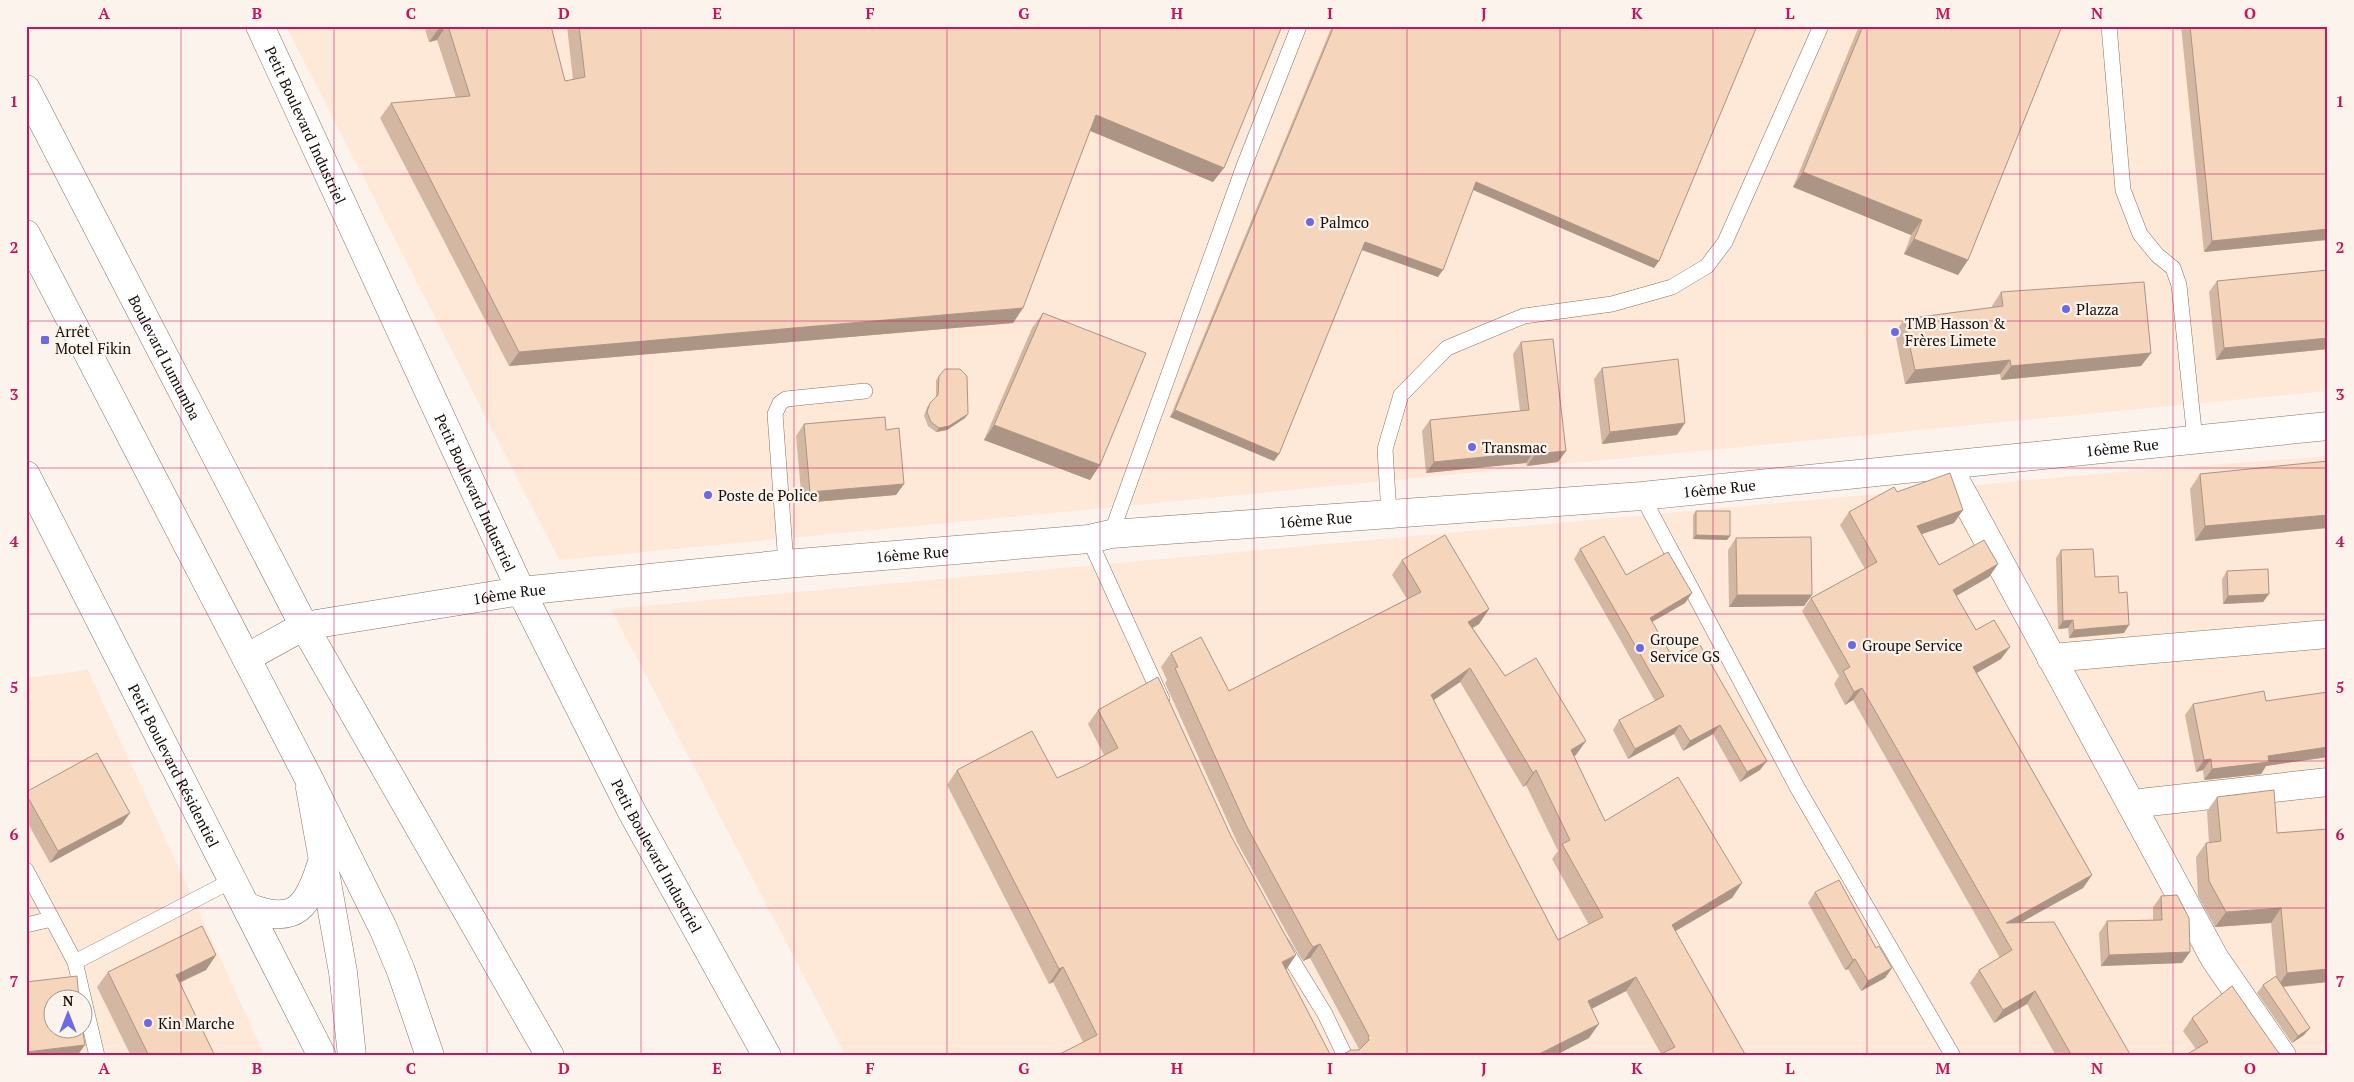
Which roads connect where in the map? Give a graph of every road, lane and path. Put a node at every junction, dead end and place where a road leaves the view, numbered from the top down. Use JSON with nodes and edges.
{"nodes":[{"id":1,"x":260,"y":26,"type":"edge"},
{"id":2,"x":1299,"y":26,"type":"edge"},
{"id":3,"x":1821,"y":26,"type":"edge"},
{"id":4,"x":2109,"y":26,"type":"edge"},
{"id":5,"x":26,"y":89,"type":"edge"},
{"id":6,"x":26,"y":234,"type":"edge"},
{"id":7,"x":865,"y":391,"type":"dead end"},
{"id":8,"x":2328,"y":426,"type":"edge"},
{"id":9,"x":2195,"y":440,"type":"junction"},
{"id":10,"x":1948,"y":465,"type":"junction"},
{"id":11,"x":26,"y":475,"type":"edge"},
{"id":12,"x":1642,"y":496,"type":"junction"},
{"id":13,"x":1389,"y":514,"type":"junction"},
{"id":14,"x":1100,"y":537,"type":"junction"},
{"id":15,"x":786,"y":564,"type":"junction"},
{"id":16,"x":521,"y":591,"type":"junction"},
{"id":17,"x":304,"y":626,"type":"junction"},
{"id":18,"x":2328,"y":634,"type":"edge"},
{"id":19,"x":246,"y":658,"type":"junction"},
{"id":20,"x":2051,"y":658,"type":"junction"},
{"id":21,"x":1168,"y":710,"type":"edge"},
{"id":22,"x":307,"y":774,"type":"junction"},
{"id":23,"x":2328,"y":782,"type":"edge"},
{"id":24,"x":2131,"y":804,"type":"junction"},
{"id":25,"x":323,"y":859,"type":"junction"},
{"id":26,"x":26,"y":870,"type":"edge"},
{"id":27,"x":233,"y":880,"type":"junction"},
{"id":28,"x":246,"y":906,"type":"junction"},
{"id":29,"x":52,"y":919,"type":"junction"},
{"id":30,"x":26,"y":924,"type":"edge"},
{"id":31,"x":1277,"y":933,"type":"edge"},
{"id":32,"x":75,"y":962,"type":"junction"},
{"id":33,"x":97,"y":1056,"type":"edge"},
{"id":34,"x":322,"y":1056,"type":"edge"},
{"id":35,"x":352,"y":1056,"type":"edge"},
{"id":36,"x":430,"y":1056,"type":"edge"},
{"id":37,"x":550,"y":1056,"type":"edge"},
{"id":38,"x":767,"y":1056,"type":"edge"},
{"id":39,"x":1345,"y":1056,"type":"edge"},
{"id":40,"x":1953,"y":1056,"type":"edge"},
{"id":41,"x":2282,"y":1056,"type":"edge"}],
"edges":[{"from":1,"to":16,"type":"main road","name":"Petit Boulevard Industriel"},
{"from":2,"to":14,"type":"lane"},
{"from":3,"to":13,"type":"lane"},
{"from":4,"to":9,"type":"lane"},
{"from":5,"to":17,"type":"main road","name":"Boulevard Lumumba"},
{"from":6,"to":19,"type":"main road"},
{"from":7,"to":15,"type":"lane"},
{"from":8,"to":9,"type":"main road","name":"16ème Rue"},
{"from":9,"to":10,"type":"main road","name":"16ème Rue"},
{"from":10,"to":12,"type":"main road","name":"16ème Rue"},
{"from":10,"to":20,"type":"main road"},
{"from":11,"to":27,"type":"main road","name":"Petit Boulevard Résidentiel"},
{"from":12,"to":13,"type":"main road","name":"16ème Rue"},
{"from":12,"to":40,"type":"lane"},
{"from":13,"to":14,"type":"main road","name":"16ème Rue"},
{"from":14,"to":15,"type":"main road","name":"16ème Rue"},
{"from":14,"to":21,"type":"lane"},
{"from":15,"to":16,"type":"main road","name":"16ème Rue"},
{"from":16,"to":17,"type":"main road","name":"16ème Rue"},
{"from":16,"to":38,"type":"main road","name":"Petit Boulevard Industriel"},
{"from":17,"to":19,"type":"main road","name":"16ème Rue"},
{"from":17,"to":37,"type":"main road","name":"Boulevard Lumumba"},
{"from":18,"to":20,"type":"main road"},
{"from":19,"to":22,"type":"main road"},
{"from":20,"to":24,"type":"main road"},
{"from":22,"to":25,"type":"main road"},
{"from":22,"to":36,"type":"main road"},
{"from":23,"to":24,"type":"main road"},
{"from":24,"to":41,"type":"main road"},
{"from":25,"to":28,"type":"main road"},
{"from":25,"to":35,"type":"main road"},
{"from":26,"to":29,"type":"lane"},
{"from":27,"to":28,"type":"main road","name":"Petit Boulevard Résidentiel"},
{"from":27,"to":32,"type":"lane"},
{"from":28,"to":34,"type":"main road","name":"Petit Boulevard Résidentiel"},
{"from":29,"to":30,"type":"lane"},
{"from":29,"to":32,"type":"lane"},
{"from":31,"to":39,"type":"lane"},
{"from":32,"to":33,"type":"lane"}]}
